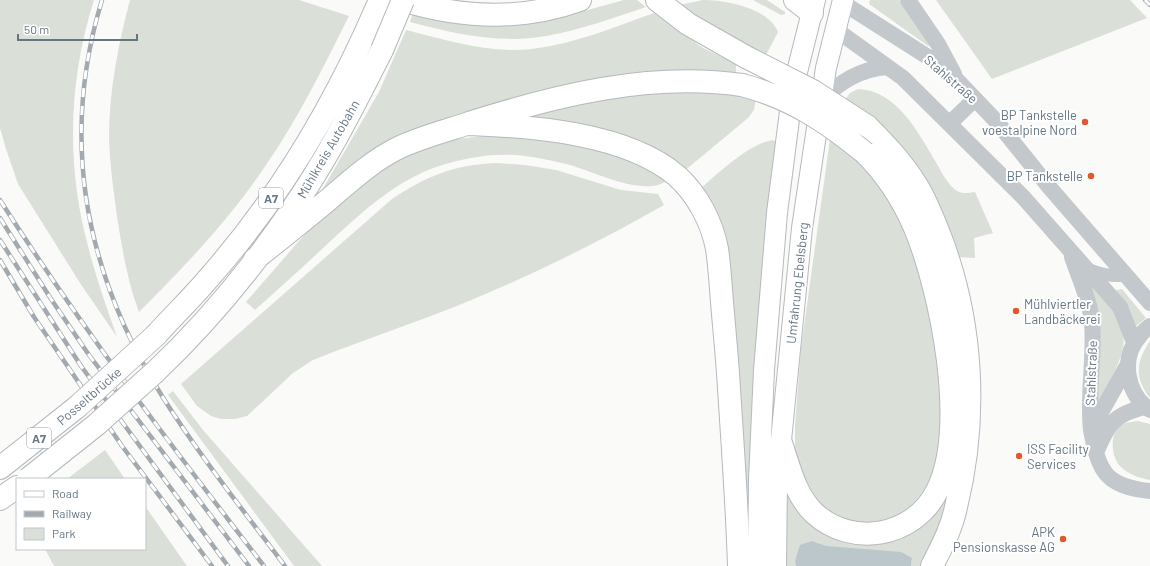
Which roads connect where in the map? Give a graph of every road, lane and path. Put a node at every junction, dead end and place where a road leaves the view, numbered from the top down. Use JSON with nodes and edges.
{"nodes":[{"id":1,"x":380,"y":0,"type":"edge"},
{"id":2,"x":403,"y":0,"type":"edge"},
{"id":3,"x":580,"y":0,"type":"edge"},
{"id":4,"x":657,"y":0,"type":"edge"},
{"id":5,"x":908,"y":0,"type":"edge"},
{"id":6,"x":841,"y":1,"type":"edge"},
{"id":7,"x":807,"y":4,"type":"edge"},
{"id":8,"x":836,"y":29,"type":"junction"},
{"id":9,"x":888,"y":67,"type":"junction"},
{"id":10,"x":956,"y":79,"type":"junction"},
{"id":11,"x":975,"y":99,"type":"junction"},
{"id":12,"x":820,"y":100,"type":"junction"},
{"id":13,"x":950,"y":123,"type":"junction"},
{"id":14,"x":468,"y":124,"type":"junction"},
{"id":15,"x":1068,"y":248,"type":"junction"},
{"id":16,"x":255,"y":259,"type":"junction"},
{"id":17,"x":1087,"y":269,"type":"junction"},
{"id":18,"x":1126,"y":275,"type":"junction"},
{"id":19,"x":1150,"y":303,"type":"edge"},
{"id":20,"x":1150,"y":326,"type":"edge"},
{"id":21,"x":156,"y":335,"type":"joint"},
{"id":22,"x":1134,"y":342,"type":"junction"},
{"id":23,"x":169,"y":359,"type":"joint"},
{"id":24,"x":1128,"y":366,"type":"junction"},
{"id":25,"x":1148,"y":408,"type":"edge"},
{"id":26,"x":1091,"y":430,"type":"junction"},
{"id":27,"x":781,"y":442,"type":"junction"},
{"id":28,"x":1096,"y":453,"type":"junction"},
{"id":29,"x":0,"y":468,"type":"edge"},
{"id":30,"x":29,"y":478,"type":"edge"},
{"id":31,"x":16,"y":488,"type":"edge"},
{"id":32,"x":1150,"y":491,"type":"edge"},
{"id":33,"x":0,"y":500,"type":"edge"},
{"id":34,"x":739,"y":566,"type":"edge"},
{"id":35,"x":758,"y":566,"type":"edge"},
{"id":36,"x":776,"y":566,"type":"edge"},
{"id":37,"x":932,"y":566,"type":"edge"}],
"edges":[{"from":1,"to":21,"type":"highway","name":"Mühlkreis Autobahn","number":"A7"},
{"from":2,"to":3,"type":"highway"},
{"from":2,"to":16,"type":"highway","name":"Mühlkreis Autobahn","number":"A7","bridge":true},
{"from":4,"to":37,"type":"highway","bridge":true},
{"from":5,"to":10,"type":"street"},
{"from":6,"to":8,"type":"main road","name":"Umfahrung Ebelsberg"},
{"from":6,"to":10,"type":"street","name":"Stahlstraße"},
{"from":7,"to":8,"type":"main road"},
{"from":7,"to":35,"type":"main road","name":"Umfahrung Ebelsberg"},
{"from":8,"to":9,"type":"street","name":"Stahlstraße"},
{"from":8,"to":12,"type":"main road","name":"Umfahrung Ebelsberg"},
{"from":9,"to":12,"type":"street"},
{"from":9,"to":13,"type":"street","name":"Stahlstraße"},
{"from":10,"to":11,"type":"street","name":"Stahlstraße"},
{"from":11,"to":13,"type":"street"},
{"from":11,"to":18,"type":"street","name":"Stahlstraße"},
{"from":12,"to":27,"type":"main road","name":"Umfahrung Ebelsberg"},
{"from":13,"to":15,"type":"street","name":"Stahlstraße"},
{"from":14,"to":16,"type":"highway"},
{"from":14,"to":27,"type":"highway","bridge":true},
{"from":14,"to":34,"type":"highway"},
{"from":15,"to":17,"type":"street","name":"Stahlstraße"},
{"from":15,"to":26,"type":"street","name":"Stahlstraße"},
{"from":16,"to":23,"type":"highway","name":"Mühlkreis Autobahn","number":"A7"},
{"from":17,"to":18,"type":"street"},
{"from":17,"to":22,"type":"street","name":"Stahlstraße"},
{"from":18,"to":19,"type":"street","name":"Stahlstraße"},
{"from":20,"to":22,"type":"street"},
{"from":21,"to":29,"type":"highway","name":"Posseltbrücke","number":"A7","bridge":true},
{"from":22,"to":24,"type":"street"},
{"from":23,"to":30,"type":"highway","name":"Posseltbrücke","number":"A7","bridge":true},
{"from":24,"to":25,"type":"street"},
{"from":24,"to":26,"type":"street","name":"Stahlstraße"},
{"from":25,"to":28,"type":"street"},
{"from":26,"to":28,"type":"street","name":"Stahlstraße"},
{"from":27,"to":36,"type":"main road","name":"Umfahrung Ebelsberg"},
{"from":28,"to":32,"type":"street","name":"Stahlstraße"},
{"from":31,"to":33,"type":"highway"}]}
